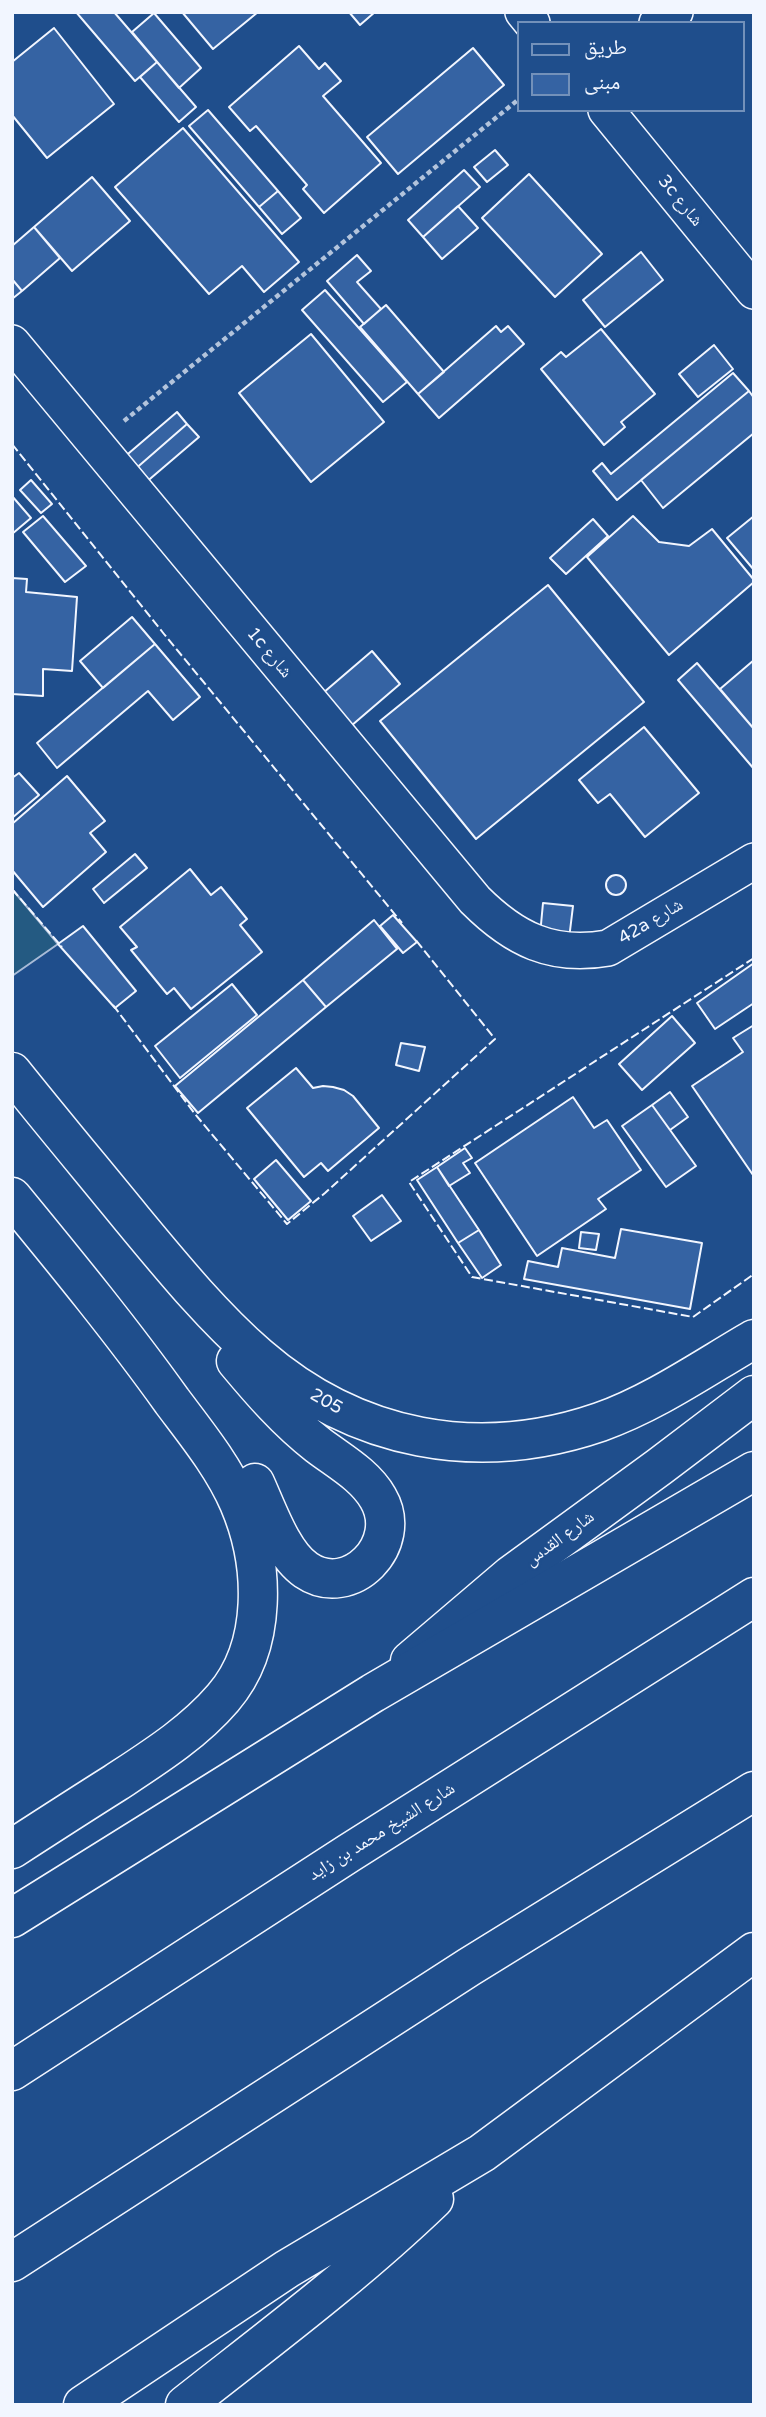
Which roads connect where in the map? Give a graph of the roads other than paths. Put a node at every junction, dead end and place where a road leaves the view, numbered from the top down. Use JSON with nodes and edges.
{"nodes":[{"id":1,"x":608,"y":112,"type":"edge"},
{"id":2,"x":754,"y":291,"type":"edge"},
{"id":3,"x":12,"y":343,"type":"edge"},
{"id":4,"x":754,"y":861,"type":"edge"},
{"id":5,"x":540,"y":945,"type":"joint"},
{"id":6,"x":12,"y":1072,"type":"edge"},
{"id":7,"x":12,"y":1198,"type":"edge"},
{"id":8,"x":182,"y":1280,"type":"junction"},
{"id":9,"x":120,"y":1329,"type":"junction"},
{"id":10,"x":754,"y":1339,"type":"edge"},
{"id":11,"x":754,"y":1395,"type":"edge"},
{"id":12,"x":754,"y":1471,"type":"edge"},
{"id":13,"x":754,"y":1597,"type":"edge"},
{"id":14,"x":373,"y":1693,"type":"junction"},
{"id":15,"x":754,"y":1791,"type":"edge"},
{"id":16,"x":12,"y":1849,"type":"edge"},
{"id":17,"x":12,"y":1918,"type":"edge"},
{"id":18,"x":754,"y":1952,"type":"edge"},
{"id":19,"x":12,"y":2071,"type":"edge"},
{"id":20,"x":482,"y":2154,"type":"junction"},
{"id":21,"x":12,"y":2262,"type":"edge"},
{"id":22,"x":83,"y":2405,"type":"edge"},
{"id":23,"x":185,"y":2405,"type":"edge"}],
"edges":[{"from":1,"to":2,"type":"street","name":"3c شارع"},
{"from":3,"to":5,"type":"street","name":"1c شارع"},
{"from":4,"to":5,"type":"street","name":"42a شارع"},
{"from":6,"to":8,"type":"main road","name":"205"},
{"from":7,"to":9,"type":"main road"},
{"from":8,"to":9,"type":"main road"},
{"from":8,"to":10,"type":"main road","name":"205"},
{"from":9,"to":16,"type":"main road"},
{"from":11,"to":14,"type":"main road","name":"شارع القدس"},
{"from":12,"to":14,"type":"main road"},
{"from":13,"to":19,"type":"main road","name":"شارع الشيخ محمد بن زايد"},
{"from":14,"to":17,"type":"main road"},
{"from":15,"to":21,"type":"main road"},
{"from":18,"to":20,"type":"main road"},
{"from":20,"to":22,"type":"main road"},
{"from":20,"to":23,"type":"main road"}]}
